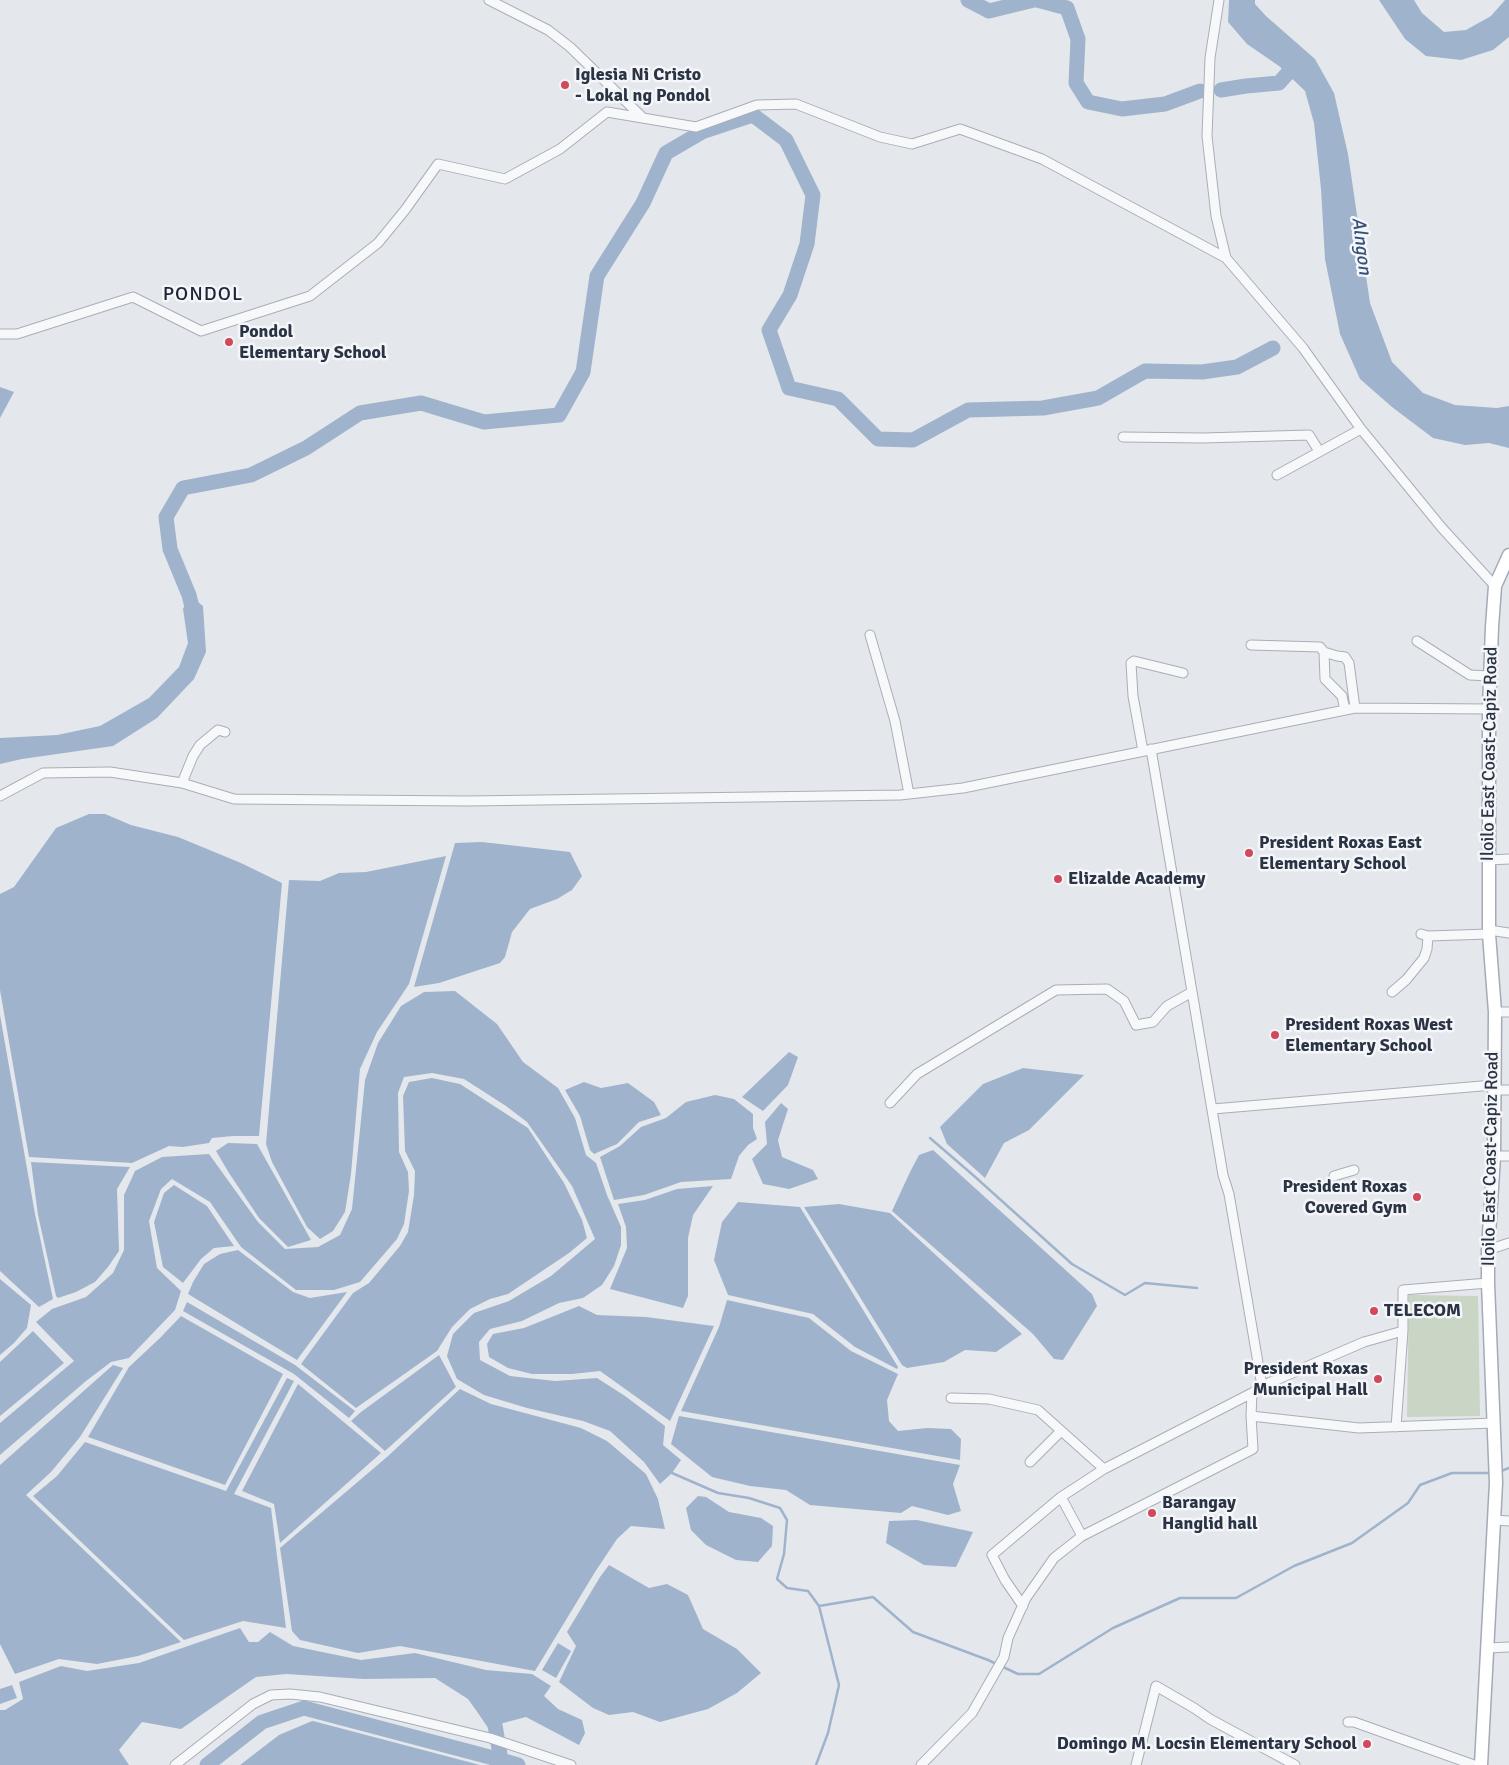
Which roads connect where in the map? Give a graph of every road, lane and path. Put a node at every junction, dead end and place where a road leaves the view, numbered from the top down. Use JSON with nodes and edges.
{"nodes":[{"id":1,"x":488,"y":0,"type":"edge"},
{"id":2,"x":1219,"y":0,"type":"edge"},
{"id":3,"x":642,"y":117,"type":"junction"},
{"id":4,"x":1226,"y":258,"type":"junction"},
{"id":5,"x":0,"y":334,"type":"edge"},
{"id":6,"x":1361,"y":429,"type":"junction"},
{"id":7,"x":1123,"y":437,"type":"dead end"},
{"id":8,"x":1319,"y":451,"type":"junction"},
{"id":9,"x":1277,"y":475,"type":"dead end"},
{"id":10,"x":1509,"y":555,"type":"edge"},
{"id":11,"x":1496,"y":586,"type":"junction"},
{"id":12,"x":870,"y":635,"type":"dead end"},
{"id":13,"x":1417,"y":641,"type":"dead end"},
{"id":14,"x":1251,"y":644,"type":"dead end"},
{"id":15,"x":1324,"y":652,"type":"junction"},
{"id":16,"x":1182,"y":673,"type":"dead end"},
{"id":17,"x":1490,"y":676,"type":"junction"},
{"id":18,"x":1355,"y":708,"type":"junction"},
{"id":19,"x":1489,"y":708,"type":"junction"},
{"id":20,"x":1345,"y":710,"type":"junction"},
{"id":21,"x":225,"y":732,"type":"dead end"},
{"id":22,"x":1147,"y":750,"type":"junction"},
{"id":23,"x":182,"y":783,"type":"junction"},
{"id":24,"x":909,"y":794,"type":"junction"},
{"id":25,"x":0,"y":796,"type":"edge"},
{"id":26,"x":1509,"y":859,"type":"edge"},
{"id":27,"x":1489,"y":860,"type":"junction"},
{"id":28,"x":1489,"y":932,"type":"junction"},
{"id":29,"x":1509,"y":932,"type":"edge"},
{"id":30,"x":1192,"y":992,"type":"junction"},
{"id":31,"x":1392,"y":992,"type":"dead end"},
{"id":32,"x":1495,"y":1012,"type":"junction"},
{"id":33,"x":1509,"y":1012,"type":"edge"},
{"id":34,"x":1493,"y":1087,"type":"junction"},
{"id":35,"x":1509,"y":1090,"type":"edge"},
{"id":36,"x":890,"y":1103,"type":"dead end"},
{"id":37,"x":1212,"y":1109,"type":"junction"},
{"id":38,"x":1494,"y":1156,"type":"junction"},
{"id":39,"x":1509,"y":1156,"type":"edge"},
{"id":40,"x":1354,"y":1170,"type":"dead end"},
{"id":41,"x":1334,"y":1176,"type":"dead end"},
{"id":42,"x":1509,"y":1243,"type":"edge"},
{"id":43,"x":1488,"y":1250,"type":"junction"},
{"id":44,"x":1488,"y":1283,"type":"junction"},
{"id":45,"x":1402,"y":1331,"type":"junction"},
{"id":46,"x":1262,"y":1386,"type":"junction"},
{"id":47,"x":1252,"y":1393,"type":"junction"},
{"id":48,"x":951,"y":1398,"type":"dead end"},
{"id":49,"x":1251,"y":1416,"type":"junction"},
{"id":50,"x":1494,"y":1423,"type":"junction"},
{"id":51,"x":1396,"y":1427,"type":"junction"},
{"id":52,"x":1061,"y":1431,"type":"junction"},
{"id":53,"x":1030,"y":1462,"type":"dead end"},
{"id":54,"x":1104,"y":1469,"type":"junction"},
{"id":55,"x":1061,"y":1497,"type":"junction"},
{"id":56,"x":1495,"y":1520,"type":"junction"},
{"id":57,"x":1509,"y":1521,"type":"edge"},
{"id":58,"x":1082,"y":1536,"type":"junction"},
{"id":59,"x":1023,"y":1606,"type":"junction"},
{"id":60,"x":1509,"y":1647,"type":"edge"},
{"id":61,"x":1488,"y":1648,"type":"junction"},
{"id":62,"x":1348,"y":1722,"type":"dead end"},
{"id":63,"x":175,"y":1765,"type":"edge"},
{"id":64,"x":571,"y":1765,"type":"edge"},
{"id":65,"x":921,"y":1765,"type":"edge"},
{"id":66,"x":1136,"y":1765,"type":"edge"},
{"id":67,"x":1295,"y":1765,"type":"edge"},
{"id":68,"x":1474,"y":1765,"type":"edge"},
{"id":69,"x":1481,"y":1765,"type":"edge"}],
"edges":[{"from":1,"to":3,"type":"street"},
{"from":2,"to":4,"type":"street"},
{"from":3,"to":4,"type":"street"},
{"from":3,"to":5,"type":"street"},
{"from":4,"to":6,"type":"street"},
{"from":6,"to":8,"type":"street"},
{"from":6,"to":11,"type":"street"},
{"from":7,"to":8,"type":"street"},
{"from":8,"to":9,"type":"street"},
{"from":10,"to":11,"type":"main road","name":"Iloilo East Coast-Capiz Road"},
{"from":11,"to":17,"type":"main road","name":"Iloilo East Coast-Capiz Road"},
{"from":12,"to":24,"type":"street"},
{"from":13,"to":17,"type":"street"},
{"from":14,"to":15,"type":"street"},
{"from":15,"to":18,"type":"street"},
{"from":15,"to":20,"type":"street"},
{"from":16,"to":22,"type":"street"},
{"from":17,"to":19,"type":"main road","name":"Iloilo East Coast-Capiz Road"},
{"from":18,"to":19,"type":"street"},
{"from":18,"to":20,"type":"street"},
{"from":19,"to":27,"type":"main road","name":"Iloilo East Coast-Capiz Road"},
{"from":20,"to":22,"type":"street"},
{"from":21,"to":23,"type":"street"},
{"from":22,"to":24,"type":"street"},
{"from":22,"to":30,"type":"street"},
{"from":23,"to":24,"type":"street"},
{"from":23,"to":25,"type":"street"},
{"from":26,"to":27,"type":"street"},
{"from":27,"to":28,"type":"main road","name":"Iloilo East Coast-Capiz Road"},
{"from":28,"to":29,"type":"street"},
{"from":28,"to":31,"type":"street"},
{"from":28,"to":32,"type":"main road","name":"Iloilo East Coast-Capiz Road"},
{"from":30,"to":36,"type":"street"},
{"from":30,"to":37,"type":"street"},
{"from":32,"to":33,"type":"street"},
{"from":32,"to":34,"type":"main road","name":"Iloilo East Coast-Capiz Road"},
{"from":34,"to":35,"type":"street"},
{"from":34,"to":37,"type":"street"},
{"from":34,"to":38,"type":"main road","name":"Iloilo East Coast-Capiz Road"},
{"from":37,"to":46,"type":"street"},
{"from":38,"to":39,"type":"street"},
{"from":38,"to":43,"type":"main road","name":"Iloilo East Coast-Capiz Road"},
{"from":40,"to":41,"type":"street"},
{"from":42,"to":43,"type":"street"},
{"from":43,"to":44,"type":"main road","name":"Iloilo East Coast-Capiz Road"},
{"from":44,"to":45,"type":"street"},
{"from":44,"to":50,"type":"main road","name":"Iloilo East Coast-Capiz Road"},
{"from":45,"to":46,"type":"street"},
{"from":45,"to":51,"type":"street"},
{"from":46,"to":47,"type":"street"},
{"from":47,"to":49,"type":"street"},
{"from":47,"to":54,"type":"street"},
{"from":48,"to":52,"type":"street"},
{"from":49,"to":51,"type":"street"},
{"from":49,"to":58,"type":"street"},
{"from":50,"to":51,"type":"street"},
{"from":50,"to":56,"type":"main road","name":"Iloilo East Coast-Capiz Road"},
{"from":52,"to":53,"type":"street"},
{"from":52,"to":54,"type":"street"},
{"from":54,"to":55,"type":"street"},
{"from":55,"to":58,"type":"street"},
{"from":55,"to":59,"type":"street"},
{"from":56,"to":57,"type":"street"},
{"from":56,"to":61,"type":"main road","name":"Iloilo East Coast-Capiz Road"},
{"from":58,"to":59,"type":"street"},
{"from":59,"to":65,"type":"street"},
{"from":60,"to":61,"type":"street"},
{"from":61,"to":69,"type":"main road","name":"Iloilo East Coast-Capiz Road"},
{"from":62,"to":68,"type":"street"},
{"from":63,"to":64,"type":"street"},
{"from":66,"to":67,"type":"street"}]}
